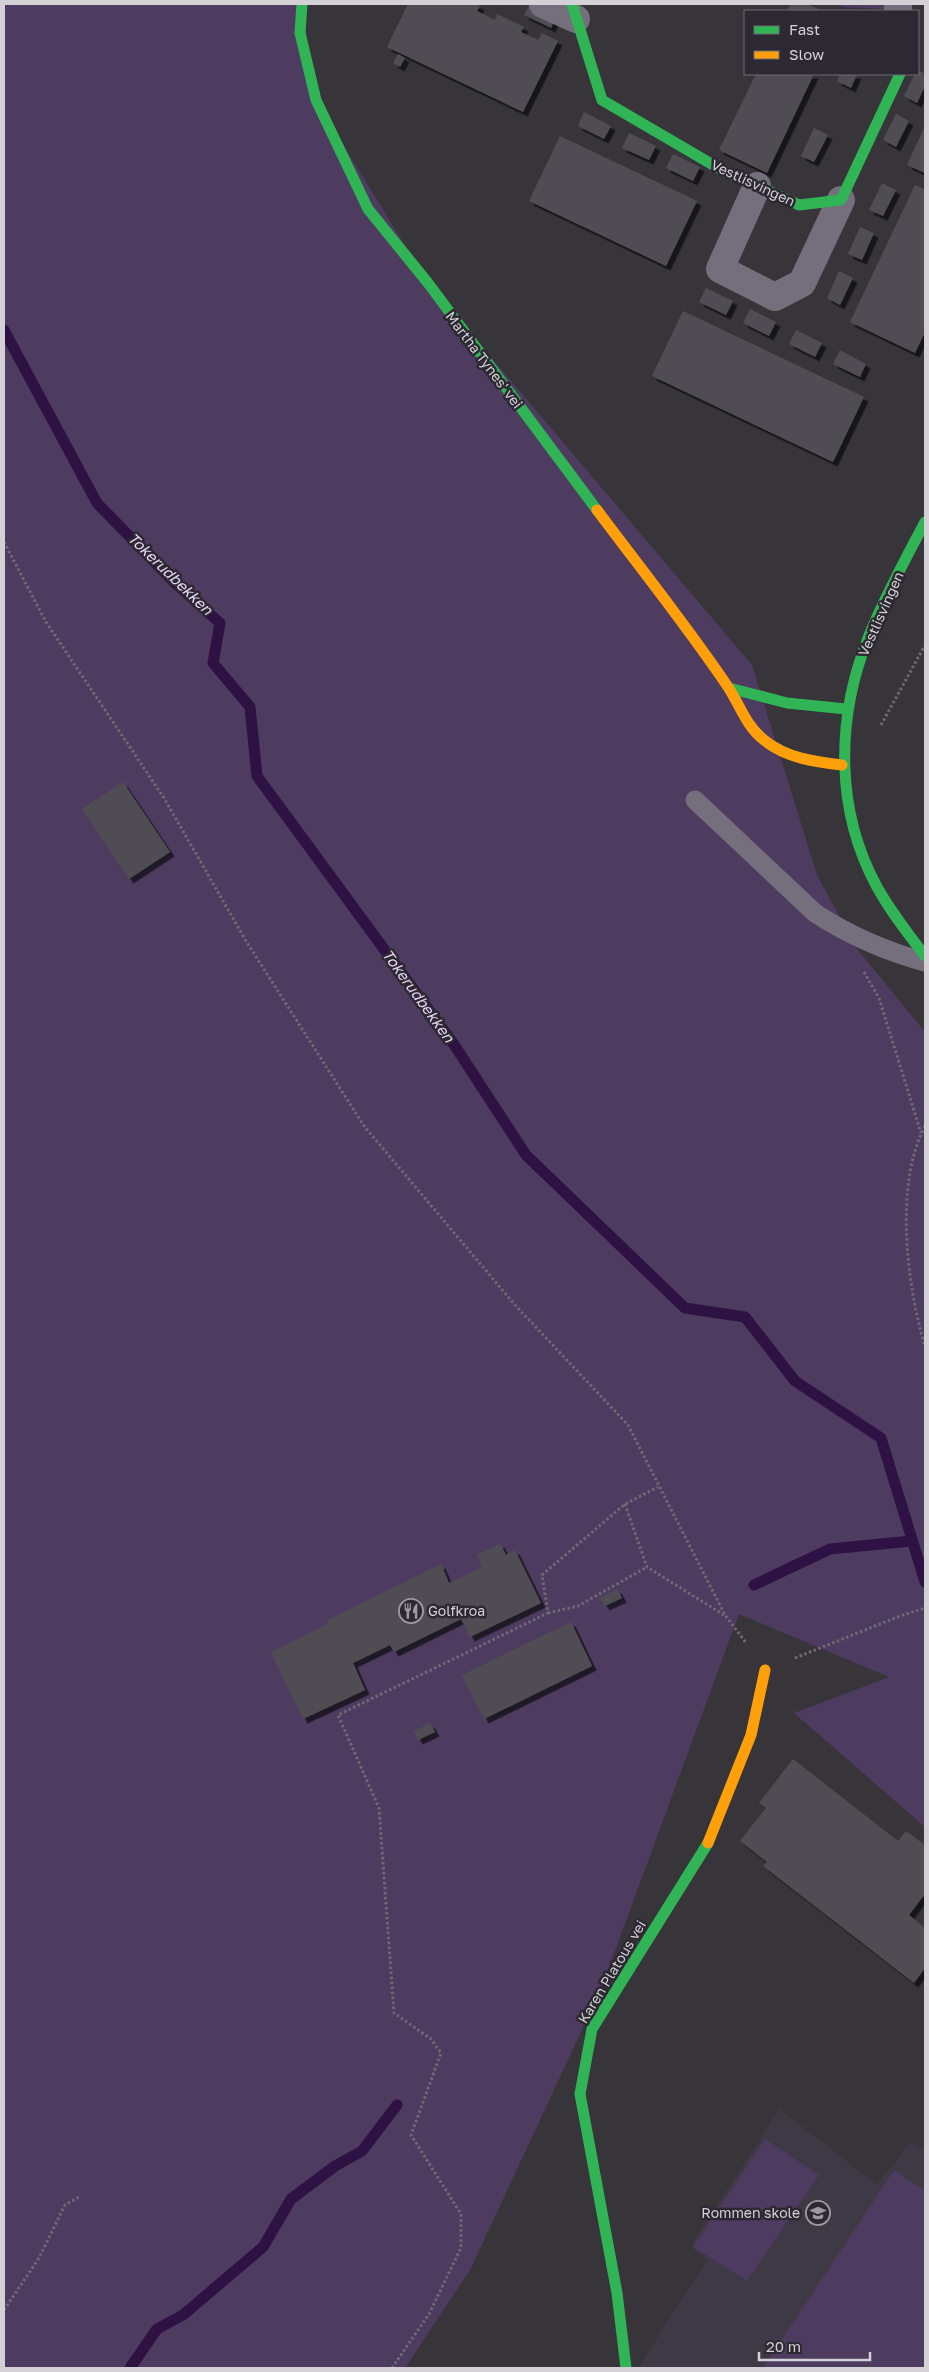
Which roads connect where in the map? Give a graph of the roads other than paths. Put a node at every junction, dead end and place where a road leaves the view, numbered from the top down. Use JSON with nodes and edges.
{"nodes":[{"id":1,"x":302,"y":4,"type":"edge"},
{"id":2,"x":543,"y":4,"type":"edge"},
{"id":3,"x":574,"y":11,"type":"edge"},
{"id":4,"x":900,"y":75,"type":"edge"},
{"id":5,"x":757,"y":186,"type":"junction"},
{"id":6,"x":841,"y":200,"type":"junction"},
{"id":7,"x":925,"y":522,"type":"edge"},
{"id":8,"x":729,"y":688,"type":"junction"},
{"id":9,"x":846,"y":709,"type":"junction"},
{"id":10,"x":842,"y":765,"type":"junction"},
{"id":11,"x":694,"y":800,"type":"dead end"},
{"id":12,"x":925,"y":956,"type":"edge"},
{"id":13,"x":925,"y":962,"type":"edge"},
{"id":14,"x":766,"y":1670,"type":"road end"},
{"id":15,"x":626,"y":2368,"type":"edge"}],
"edges":[{"from":1,"to":8,"type":"street","name":"Martha Tynes' vei"},
{"from":2,"to":3,"type":"street"},
{"from":3,"to":5,"type":"street","name":"Vestlisvingen"},
{"from":4,"to":6,"type":"street"},
{"from":5,"to":6,"type":"street","name":"Vestlisvingen"},
{"from":5,"to":6,"type":"street"},
{"from":7,"to":9,"type":"street","name":"Vestlisvingen"},
{"from":8,"to":9,"type":"street"},
{"from":8,"to":10,"type":"street","name":"Martha Tynes' vei"},
{"from":9,"to":10,"type":"street","name":"Vestlisvingen"},
{"from":10,"to":12,"type":"street","name":"Vestlisvingen"},
{"from":11,"to":13,"type":"lane"},
{"from":14,"to":15,"type":"street","name":"Karen Platous vei"}]}
